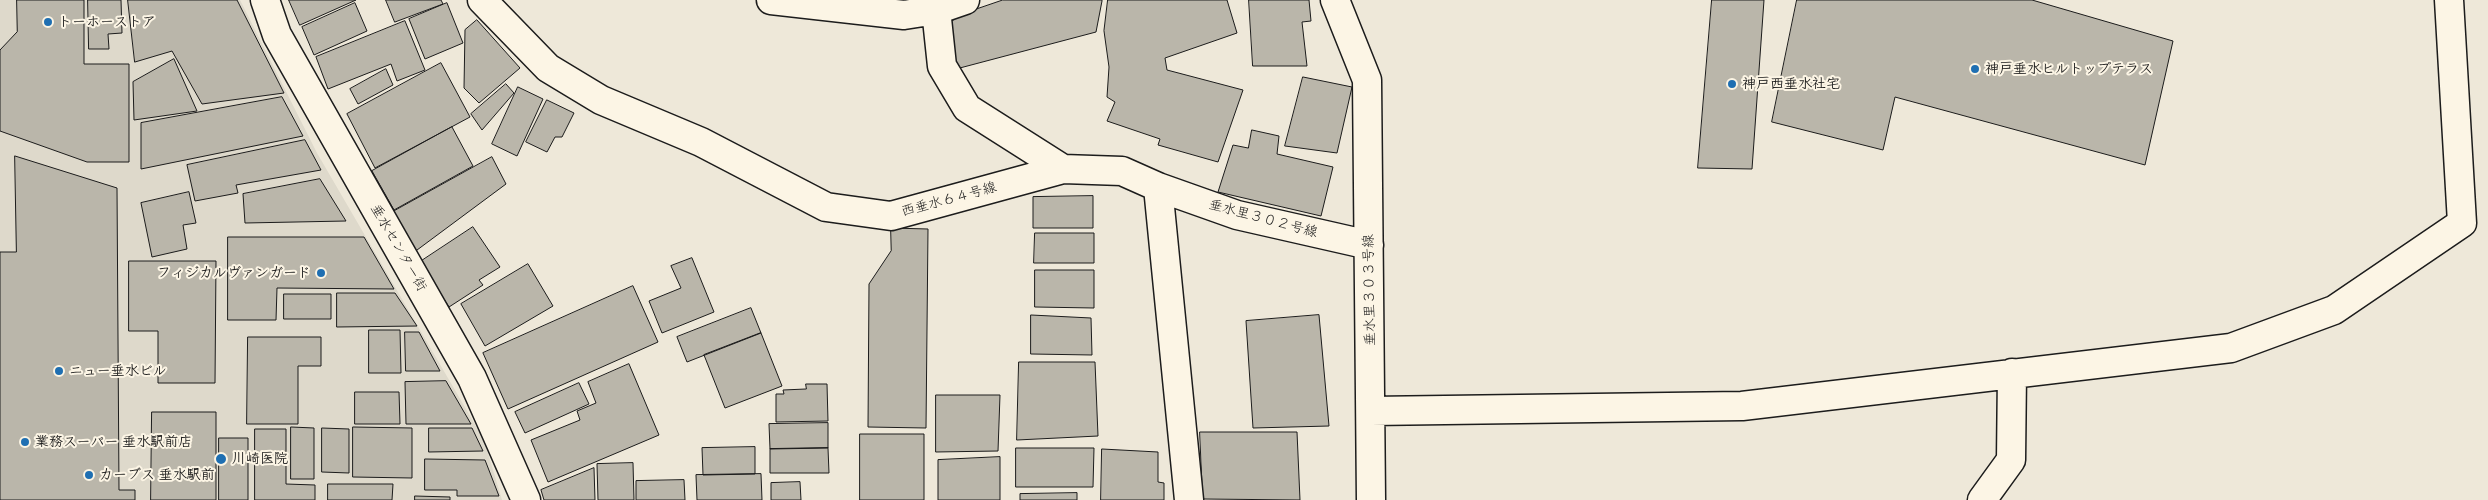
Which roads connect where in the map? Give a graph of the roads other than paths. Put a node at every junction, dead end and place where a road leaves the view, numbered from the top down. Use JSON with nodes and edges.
{"nodes":[{"id":1,"x":265,"y":0,"type":"edge"},
{"id":2,"x":482,"y":0,"type":"edge"},
{"id":3,"x":771,"y":0,"type":"edge"},
{"id":4,"x":965,"y":0,"type":"edge"},
{"id":5,"x":1335,"y":0,"type":"edge"},
{"id":6,"x":2449,"y":0,"type":"edge"},
{"id":7,"x":935,"y":5,"type":"edge"},
{"id":8,"x":1063,"y":169,"type":"junction"},
{"id":9,"x":1158,"y":187,"type":"junction"},
{"id":10,"x":1370,"y":245,"type":"junction"},
{"id":11,"x":2012,"y":373,"type":"junction"},
{"id":12,"x":1371,"y":411,"type":"junction"},
{"id":13,"x":526,"y":500,"type":"edge"},
{"id":14,"x":1189,"y":500,"type":"edge"},
{"id":15,"x":1371,"y":500,"type":"edge"},
{"id":16,"x":1982,"y":500,"type":"edge"}],
"edges":[{"from":1,"to":13,"type":"street","name":"垂水センター街"},
{"from":2,"to":8,"type":"street","name":"西垂水６４号線"},
{"from":3,"to":7,"type":"street"},
{"from":4,"to":7,"type":"street"},
{"from":5,"to":10,"type":"street","name":"垂水里３０３号線"},
{"from":6,"to":11,"type":"street"},
{"from":7,"to":8,"type":"street"},
{"from":8,"to":9,"type":"street","name":"西垂水６４号線"},
{"from":9,"to":10,"type":"street","name":"垂水里３０２号線"},
{"from":9,"to":14,"type":"street"},
{"from":10,"to":12,"type":"street","name":"垂水里３０３号線"},
{"from":11,"to":12,"type":"street"},
{"from":11,"to":16,"type":"street"},
{"from":12,"to":15,"type":"street","name":"垂水里３０３号線"}]}
